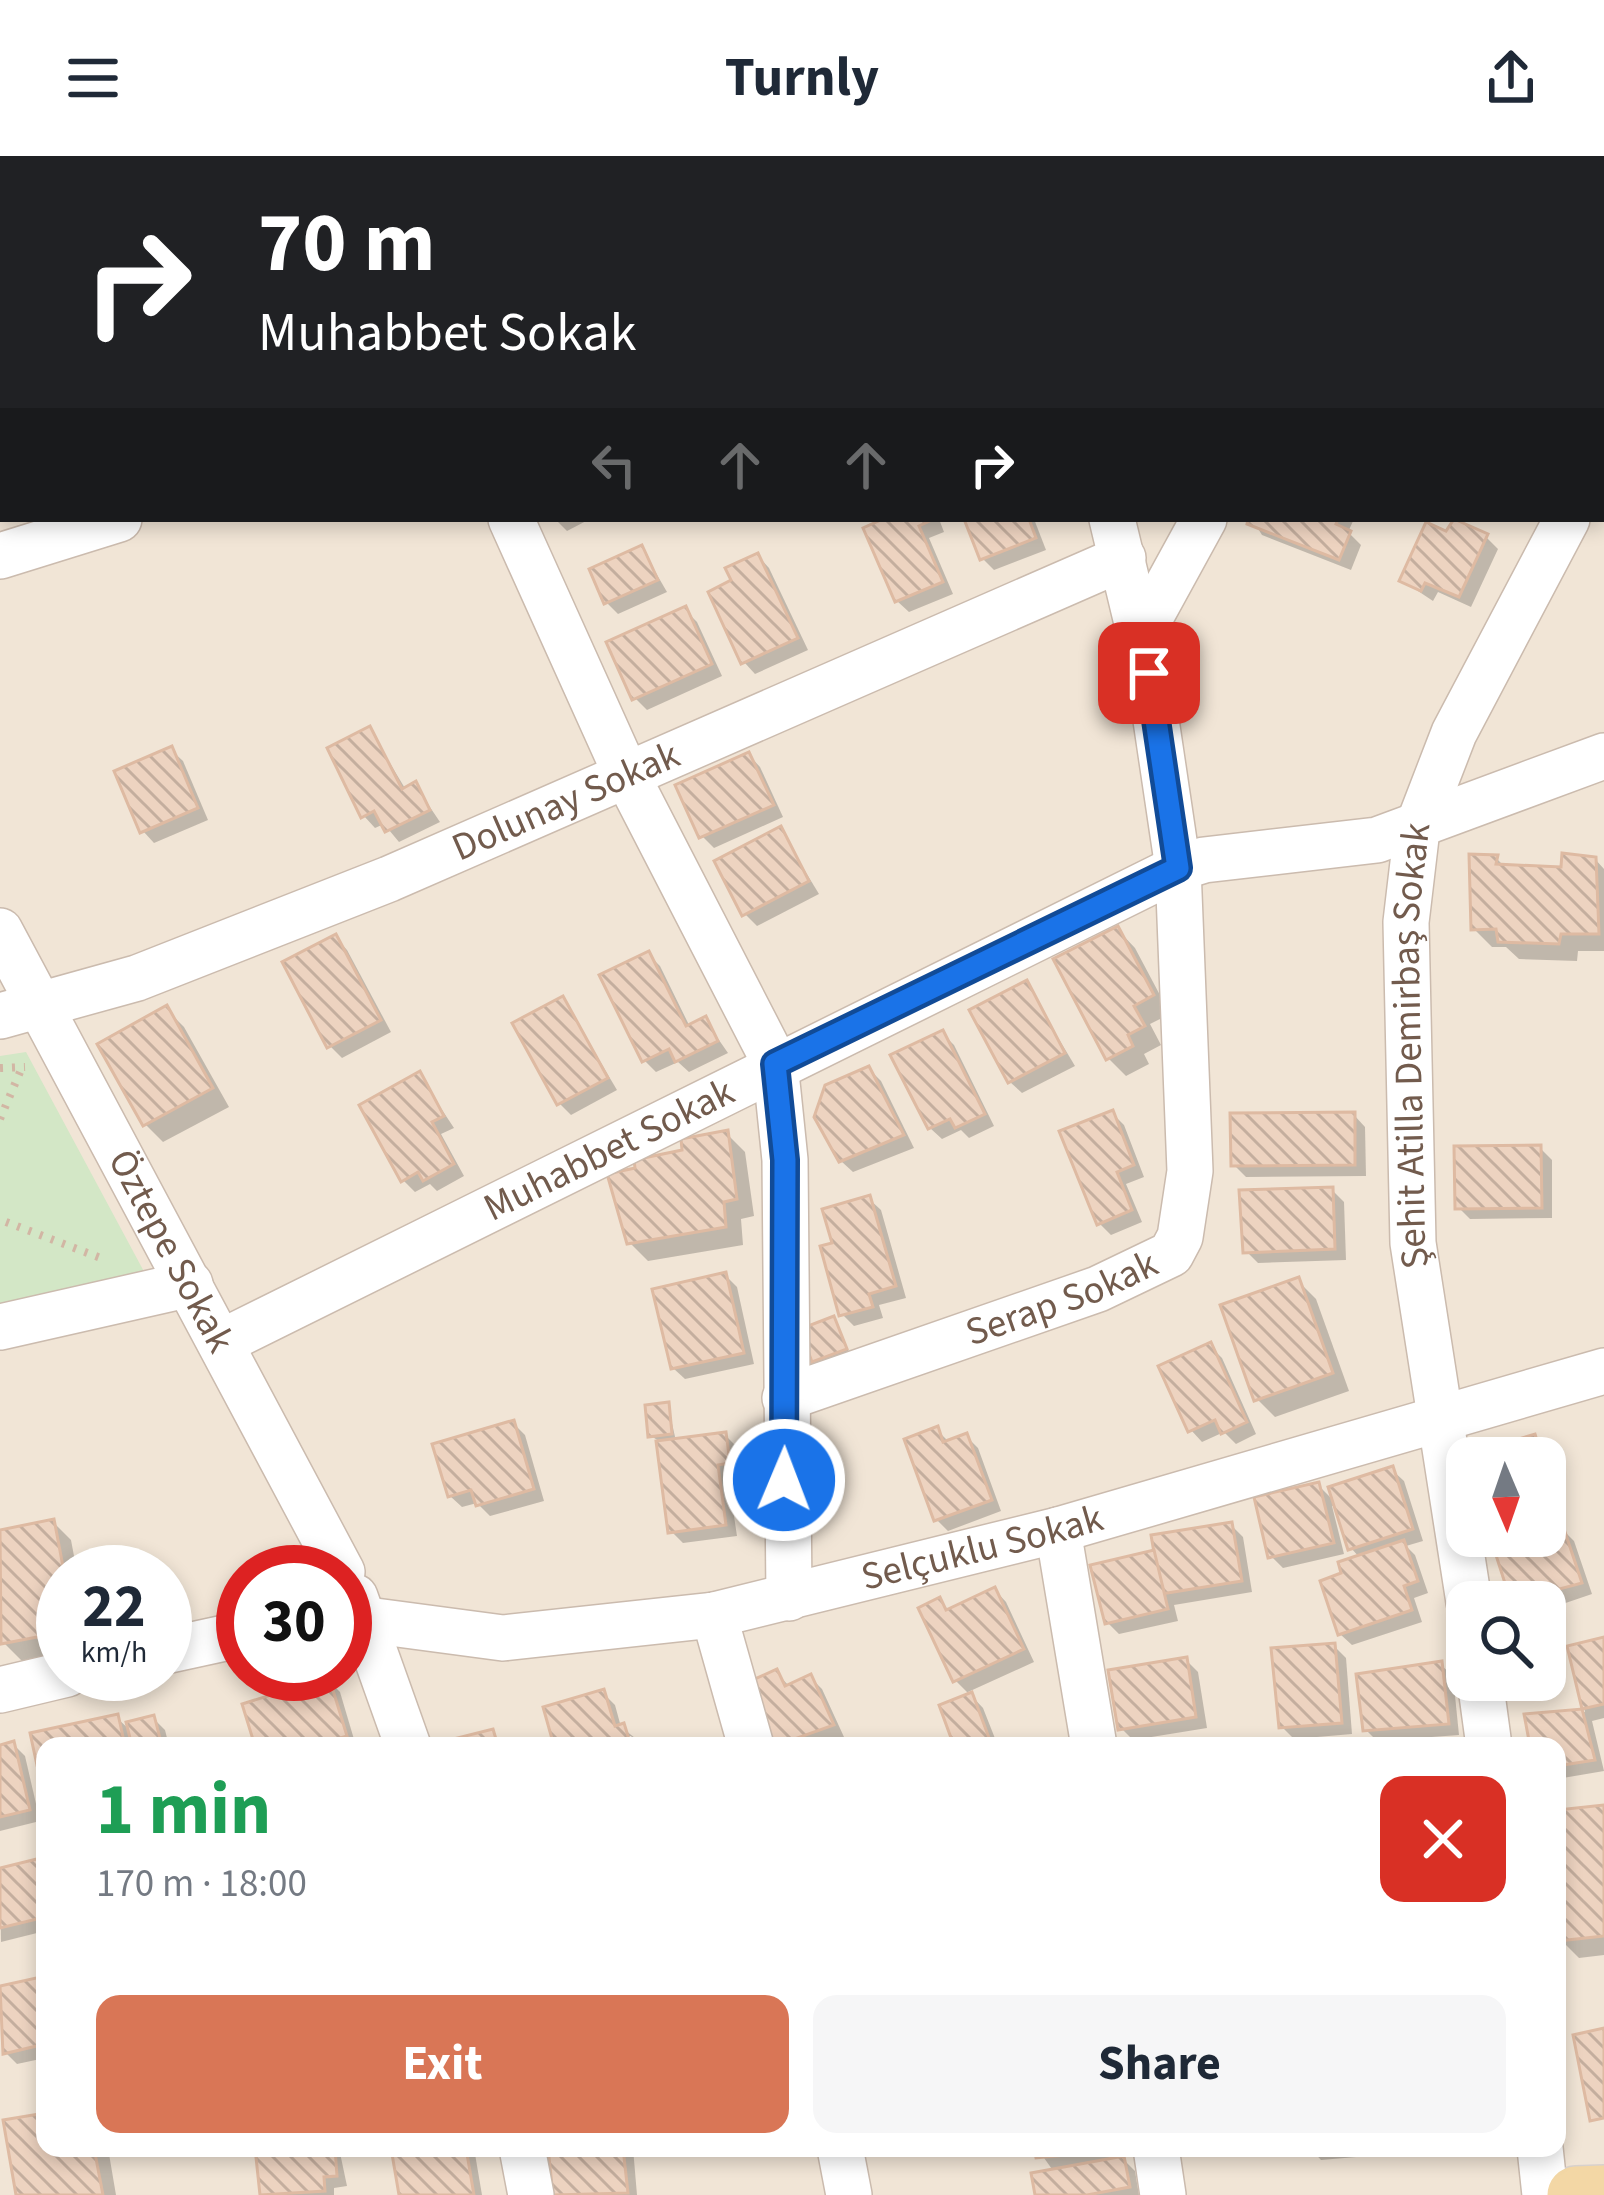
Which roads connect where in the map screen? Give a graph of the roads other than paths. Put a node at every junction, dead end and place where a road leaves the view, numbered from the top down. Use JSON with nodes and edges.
{"nodes":[{"id":1,"x":105,"y":522,"type":"edge"},
{"id":2,"x":512,"y":522,"type":"edge"},
{"id":3,"x":1202,"y":522,"type":"edge"},
{"id":4,"x":1565,"y":522,"type":"edge"},
{"id":5,"x":1118,"y":539,"type":"edge"},
{"id":6,"x":0,"y":556,"type":"edge"},
{"id":7,"x":1141,"y":634,"type":"junction"},
{"id":8,"x":1604,"y":756,"type":"edge"},
{"id":9,"x":626,"y":774,"type":"junction"},
{"id":10,"x":1417,"y":829,"type":"junction"},
{"id":11,"x":1178,"y":868,"type":"junction"},
{"id":12,"x":0,"y":931,"type":"edge"},
{"id":13,"x":20,"y":1012,"type":"edge"},
{"id":14,"x":775,"y":1064,"type":"junction"},
{"id":15,"x":190,"y":1284,"type":"junction"},
{"id":16,"x":0,"y":1328,"type":"edge"},
{"id":17,"x":222,"y":1342,"type":"junction"},
{"id":18,"x":1604,"y":1371,"type":"edge"},
{"id":19,"x":785,"y":1398,"type":"junction"},
{"id":20,"x":1438,"y":1417,"type":"junction"},
{"id":21,"x":1058,"y":1530,"type":"junction"},
{"id":22,"x":324,"y":1545,"type":"edge"},
{"id":23,"x":1465,"y":1581,"type":"edge"},
{"id":24,"x":789,"y":1598,"type":"junction"},
{"id":25,"x":372,"y":1607,"type":"edge"},
{"id":26,"x":714,"y":1615,"type":"junction"},
{"id":27,"x":372,"y":1654,"type":"edge"},
{"id":28,"x":36,"y":1681,"type":"edge"},
{"id":29,"x":0,"y":1690,"type":"edge"},
{"id":30,"x":1483,"y":1701,"type":"edge"},
{"id":31,"x":404,"y":1737,"type":"edge"},
{"id":32,"x":748,"y":1737,"type":"edge"},
{"id":33,"x":1092,"y":1737,"type":"edge"},
{"id":34,"x":1489,"y":1737,"type":"edge"},
{"id":35,"x":524,"y":2157,"type":"edge"},
{"id":36,"x":842,"y":2157,"type":"edge"},
{"id":37,"x":1157,"y":2157,"type":"edge"},
{"id":38,"x":1541,"y":2157,"type":"edge"},
{"id":39,"x":1604,"y":2194,"type":"edge"},
{"id":40,"x":531,"y":2195,"type":"edge"},
{"id":41,"x":849,"y":2195,"type":"edge"},
{"id":42,"x":1163,"y":2195,"type":"edge"},
{"id":43,"x":1545,"y":2195,"type":"edge"},
{"id":44,"x":1576,"y":2195,"type":"edge"}],
"edges":[{"from":1,"to":6,"type":"street"},
{"from":2,"to":9,"type":"street"},
{"from":3,"to":7,"type":"street"},
{"from":4,"to":10,"type":"street","name":"Şehit Atilla Demirbaş Sokak"},
{"from":5,"to":7,"type":"street"},
{"from":5,"to":9,"type":"street","name":"Dolunay Sokak"},
{"from":7,"to":11,"type":"street"},
{"from":8,"to":10,"type":"street","name":"Muhabbet Sokak"},
{"from":9,"to":13,"type":"street","name":"Dolunay Sokak"},
{"from":9,"to":14,"type":"street"},
{"from":10,"to":11,"type":"street","name":"Muhabbet Sokak"},
{"from":10,"to":20,"type":"street","name":"Şehit Atilla Demirbaş Sokak"},
{"from":11,"to":14,"type":"street","name":"Muhabbet Sokak"},
{"from":11,"to":19,"type":"street","name":"Serap Sokak"},
{"from":12,"to":13,"type":"street","name":"Öztepe Sokak"},
{"from":13,"to":15,"type":"street","name":"Öztepe Sokak"},
{"from":14,"to":17,"type":"street","name":"Muhabbet Sokak"},
{"from":14,"to":19,"type":"street"},
{"from":15,"to":16,"type":"street"},
{"from":15,"to":17,"type":"street","name":"Öztepe Sokak"},
{"from":17,"to":22,"type":"street","name":"Öztepe Sokak"},
{"from":18,"to":20,"type":"street","name":"Selçuklu Sokak"},
{"from":19,"to":24,"type":"street"},
{"from":20,"to":21,"type":"street","name":"Selçuklu Sokak"},
{"from":20,"to":23,"type":"street","name":"Şehit Atilla Demirbaş Sokak"},
{"from":21,"to":24,"type":"street","name":"Selçuklu Sokak"},
{"from":21,"to":33,"type":"street"},
{"from":24,"to":26,"type":"street","name":"Selçuklu Sokak"},
{"from":25,"to":26,"type":"street","name":"Selçuklu Sokak"},
{"from":26,"to":32,"type":"street"},
{"from":27,"to":31,"type":"street","name":"Öztepe Sokak"},
{"from":28,"to":29,"type":"street"},
{"from":30,"to":34,"type":"street"},
{"from":35,"to":40,"type":"street"},
{"from":36,"to":41,"type":"street"},
{"from":37,"to":42,"type":"street"},
{"from":38,"to":43,"type":"street"},
{"from":39,"to":44,"type":"main road"}]}
